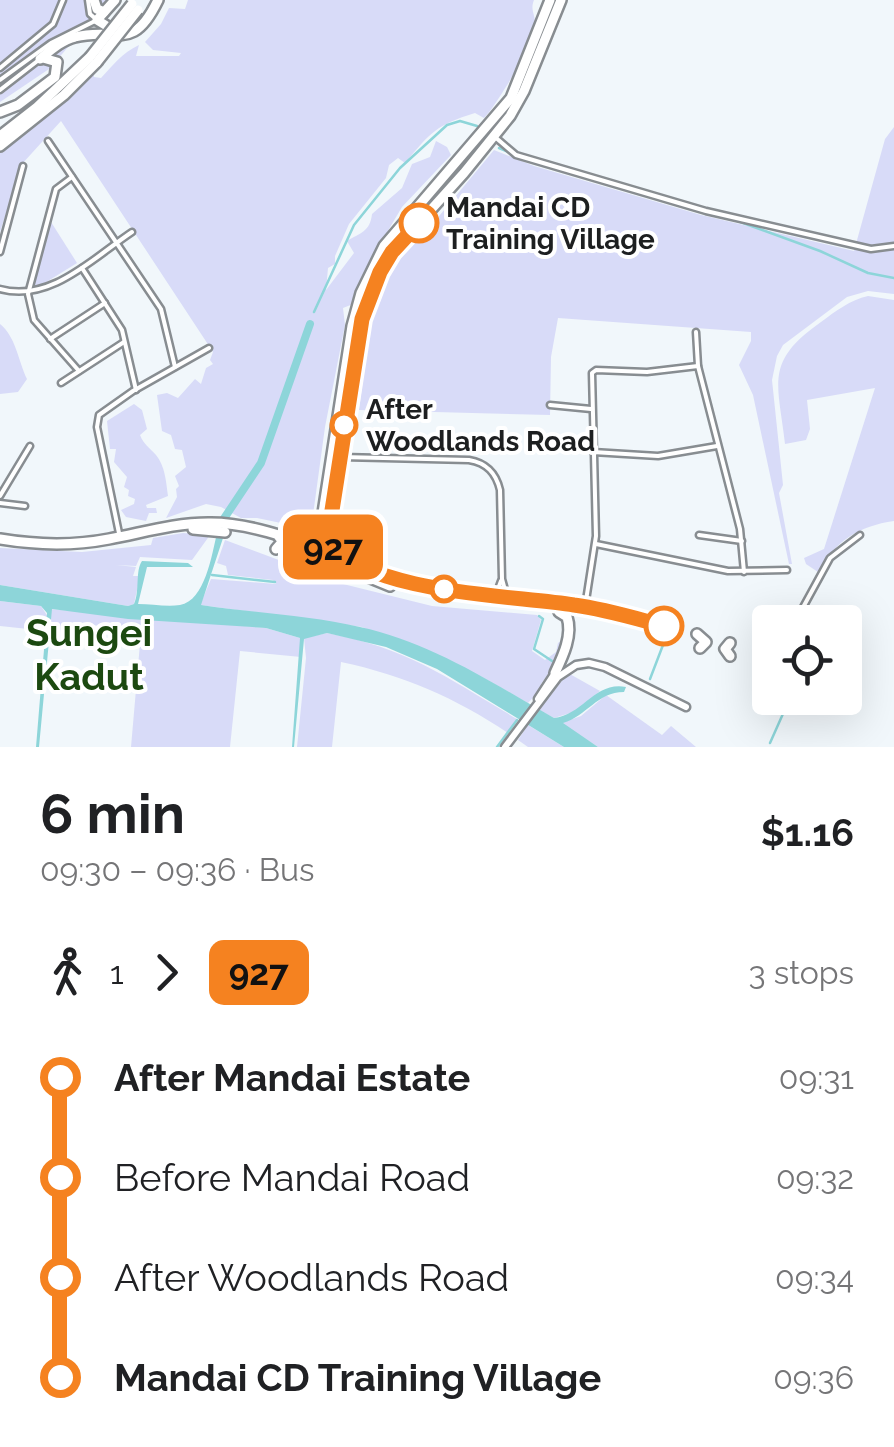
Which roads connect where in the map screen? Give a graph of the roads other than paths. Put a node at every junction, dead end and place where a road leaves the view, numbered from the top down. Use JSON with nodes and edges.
{"nodes":[{"id":1,"x":63,"y":0,"type":"edge"},
{"id":2,"x":91,"y":0,"type":"edge"},
{"id":3,"x":114,"y":0,"type":"edge"},
{"id":4,"x":158,"y":0,"type":"edge"},
{"id":5,"x":550,"y":0,"type":"edge"},
{"id":6,"x":561,"y":0,"type":"edge"},
{"id":7,"x":137,"y":3,"type":"edge"},
{"id":8,"x":100,"y":16,"type":"junction"},
{"id":9,"x":126,"y":35,"type":"junction"},
{"id":10,"x":40,"y":58,"type":"junction"},
{"id":11,"x":93,"y":59,"type":"junction"},
{"id":12,"x":0,"y":68,"type":"edge"},
{"id":13,"x":0,"y":80,"type":"edge"},
{"id":14,"x":0,"y":90,"type":"edge"},
{"id":15,"x":0,"y":112,"type":"edge"},
{"id":16,"x":0,"y":136,"type":"edge"},
{"id":17,"x":495,"y":137,"type":"junction"},
{"id":18,"x":48,"y":141,"type":"dead end"},
{"id":19,"x":0,"y":146,"type":"edge"},
{"id":20,"x":23,"y":166,"type":"dead end"},
{"id":21,"x":72,"y":177,"type":"junction"},
{"id":22,"x":433,"y":188,"type":"junction"},
{"id":23,"x":446,"y":193,"type":"junction"},
{"id":24,"x":132,"y":232,"type":"dead end"},
{"id":25,"x":2,"y":236,"type":"edge"},
{"id":26,"x":116,"y":242,"type":"junction"},
{"id":27,"x":894,"y":246,"type":"edge"},
{"id":28,"x":0,"y":252,"type":"edge"},
{"id":29,"x":80,"y":266,"type":"junction"},
{"id":30,"x":0,"y":289,"type":"edge"},
{"id":31,"x":28,"y":294,"type":"junction"},
{"id":32,"x":105,"y":303,"type":"junction"},
{"id":33,"x":696,"y":332,"type":"dead end"},
{"id":34,"x":50,"y":340,"type":"junction"},
{"id":35,"x":124,"y":342,"type":"junction"},
{"id":36,"x":209,"y":348,"type":"dead end"},
{"id":37,"x":698,"y":366,"type":"junction"},
{"id":38,"x":175,"y":367,"type":"junction"},
{"id":39,"x":79,"y":372,"type":"junction"},
{"id":40,"x":347,"y":379,"type":"junction"},
{"id":41,"x":61,"y":384,"type":"dead end"},
{"id":42,"x":136,"y":390,"type":"junction"},
{"id":43,"x":550,"y":405,"type":"dead end"},
{"id":44,"x":591,"y":409,"type":"junction"},
{"id":45,"x":718,"y":445,"type":"junction"},
{"id":46,"x":30,"y":446,"type":"dead end"},
{"id":47,"x":592,"y":452,"type":"junction"},
{"id":48,"x":339,"y":458,"type":"junction"},
{"id":49,"x":0,"y":500,"type":"edge"},
{"id":50,"x":25,"y":506,"type":"dead end"},
{"id":51,"x":323,"y":514,"type":"junction"},
{"id":52,"x":330,"y":524,"type":"junction"},
{"id":53,"x":222,"y":527,"type":"junction"},
{"id":54,"x":698,"y":535,"type":"dead end"},
{"id":55,"x":860,"y":535,"type":"dead end"},
{"id":56,"x":120,"y":537,"type":"junction"},
{"id":57,"x":280,"y":537,"type":"junction"},
{"id":58,"x":0,"y":541,"type":"edge"},
{"id":59,"x":742,"y":541,"type":"junction"},
{"id":60,"x":596,"y":544,"type":"junction"},
{"id":61,"x":276,"y":548,"type":"dead end"},
{"id":62,"x":320,"y":550,"type":"junction"},
{"id":63,"x":288,"y":553,"type":"dead end"},
{"id":64,"x":787,"y":570,"type":"dead end"},
{"id":65,"x":744,"y":572,"type":"junction"},
{"id":66,"x":502,"y":579,"type":"junction"},
{"id":67,"x":390,"y":586,"type":"dead end"},
{"id":68,"x":487,"y":594,"type":"dead end"},
{"id":69,"x":513,"y":597,"type":"dead end"},
{"id":70,"x":804,"y":605,"type":"edge"},
{"id":71,"x":586,"y":607,"type":"dead end"},
{"id":72,"x":559,"y":612,"type":"dead end"},
{"id":73,"x":697,"y":634,"type":"dead end"},
{"id":74,"x":730,"y":644,"type":"dead end"},
{"id":75,"x":700,"y":648,"type":"dead end"},
{"id":76,"x":730,"y":656,"type":"dead end"},
{"id":77,"x":555,"y":673,"type":"joint"},
{"id":78,"x":537,"y":702,"type":"junction"},
{"id":79,"x":686,"y":707,"type":"dead end"},
{"id":80,"x":506,"y":747,"type":"edge"}],
"edges":[{"from":1,"to":12,"type":"street"},
{"from":2,"to":8,"type":"main road"},
{"from":3,"to":8,"type":"main road"},
{"from":4,"to":9,"type":"main road"},
{"from":5,"to":22,"type":"main road"},
{"from":6,"to":17,"type":"main road"},
{"from":7,"to":11,"type":"main road","bridge":true},
{"from":8,"to":9,"type":"main road"},
{"from":8,"to":13,"type":"street"},
{"from":9,"to":10,"type":"main road"},
{"from":10,"to":14,"type":"street"},
{"from":10,"to":15,"type":"main road"},
{"from":11,"to":16,"type":"main road"},
{"from":11,"to":19,"type":"main road"},
{"from":17,"to":23,"type":"main road"},
{"from":17,"to":27,"type":"street"},
{"from":18,"to":21,"type":"street"},
{"from":20,"to":25,"type":"street"},
{"from":21,"to":26,"type":"street"},
{"from":21,"to":31,"type":"street"},
{"from":22,"to":23,"type":"main road"},
{"from":22,"to":40,"type":"main road"},
{"from":23,"to":40,"type":"main road"},
{"from":24,"to":26,"type":"street"},
{"from":25,"to":28,"type":"street"},
{"from":26,"to":29,"type":"street"},
{"from":26,"to":38,"type":"street"},
{"from":29,"to":31,"type":"street"},
{"from":29,"to":32,"type":"street"},
{"from":30,"to":31,"type":"street"},
{"from":31,"to":34,"type":"street"},
{"from":32,"to":34,"type":"street"},
{"from":32,"to":35,"type":"street"},
{"from":33,"to":37,"type":"street"},
{"from":34,"to":39,"type":"street"},
{"from":35,"to":39,"type":"street"},
{"from":35,"to":42,"type":"street"},
{"from":36,"to":38,"type":"street"},
{"from":37,"to":44,"type":"street"},
{"from":37,"to":45,"type":"street"},
{"from":38,"to":42,"type":"street"},
{"from":39,"to":41,"type":"street"},
{"from":40,"to":48,"type":"main road"},
{"from":40,"to":51,"type":"main road"},
{"from":42,"to":56,"type":"street"},
{"from":43,"to":44,"type":"street"},
{"from":44,"to":47,"type":"street"},
{"from":45,"to":47,"type":"street"},
{"from":45,"to":59,"type":"street"},
{"from":46,"to":49,"type":"street"},
{"from":47,"to":60,"type":"street"},
{"from":48,"to":52,"type":"main road"},
{"from":48,"to":66,"type":"street"},
{"from":49,"to":50,"type":"street"},
{"from":51,"to":57,"type":"main road"},
{"from":51,"to":62,"type":"main road"},
{"from":52,"to":62,"type":"main road"},
{"from":52,"to":62,"type":"main road"},
{"from":53,"to":56,"type":"main road"},
{"from":53,"to":57,"type":"main road"},
{"from":53,"to":58,"type":"main road"},
{"from":54,"to":59,"type":"street"},
{"from":55,"to":70,"type":"street"},
{"from":56,"to":58,"type":"main road"},
{"from":57,"to":61,"type":"main road"},
{"from":57,"to":62,"type":"main road"},
{"from":59,"to":65,"type":"street"},
{"from":60,"to":65,"type":"street"},
{"from":60,"to":71,"type":"street"},
{"from":62,"to":63,"type":"main road"},
{"from":62,"to":67,"type":"main road"},
{"from":64,"to":65,"type":"street"},
{"from":66,"to":68,"type":"street"},
{"from":66,"to":69,"type":"street"},
{"from":72,"to":77,"type":"main road"},
{"from":73,"to":75,"type":"main road"},
{"from":74,"to":76,"type":"main road"},
{"from":77,"to":78,"type":"street"},
{"from":78,"to":79,"type":"street"},
{"from":78,"to":80,"type":"street"}]}
